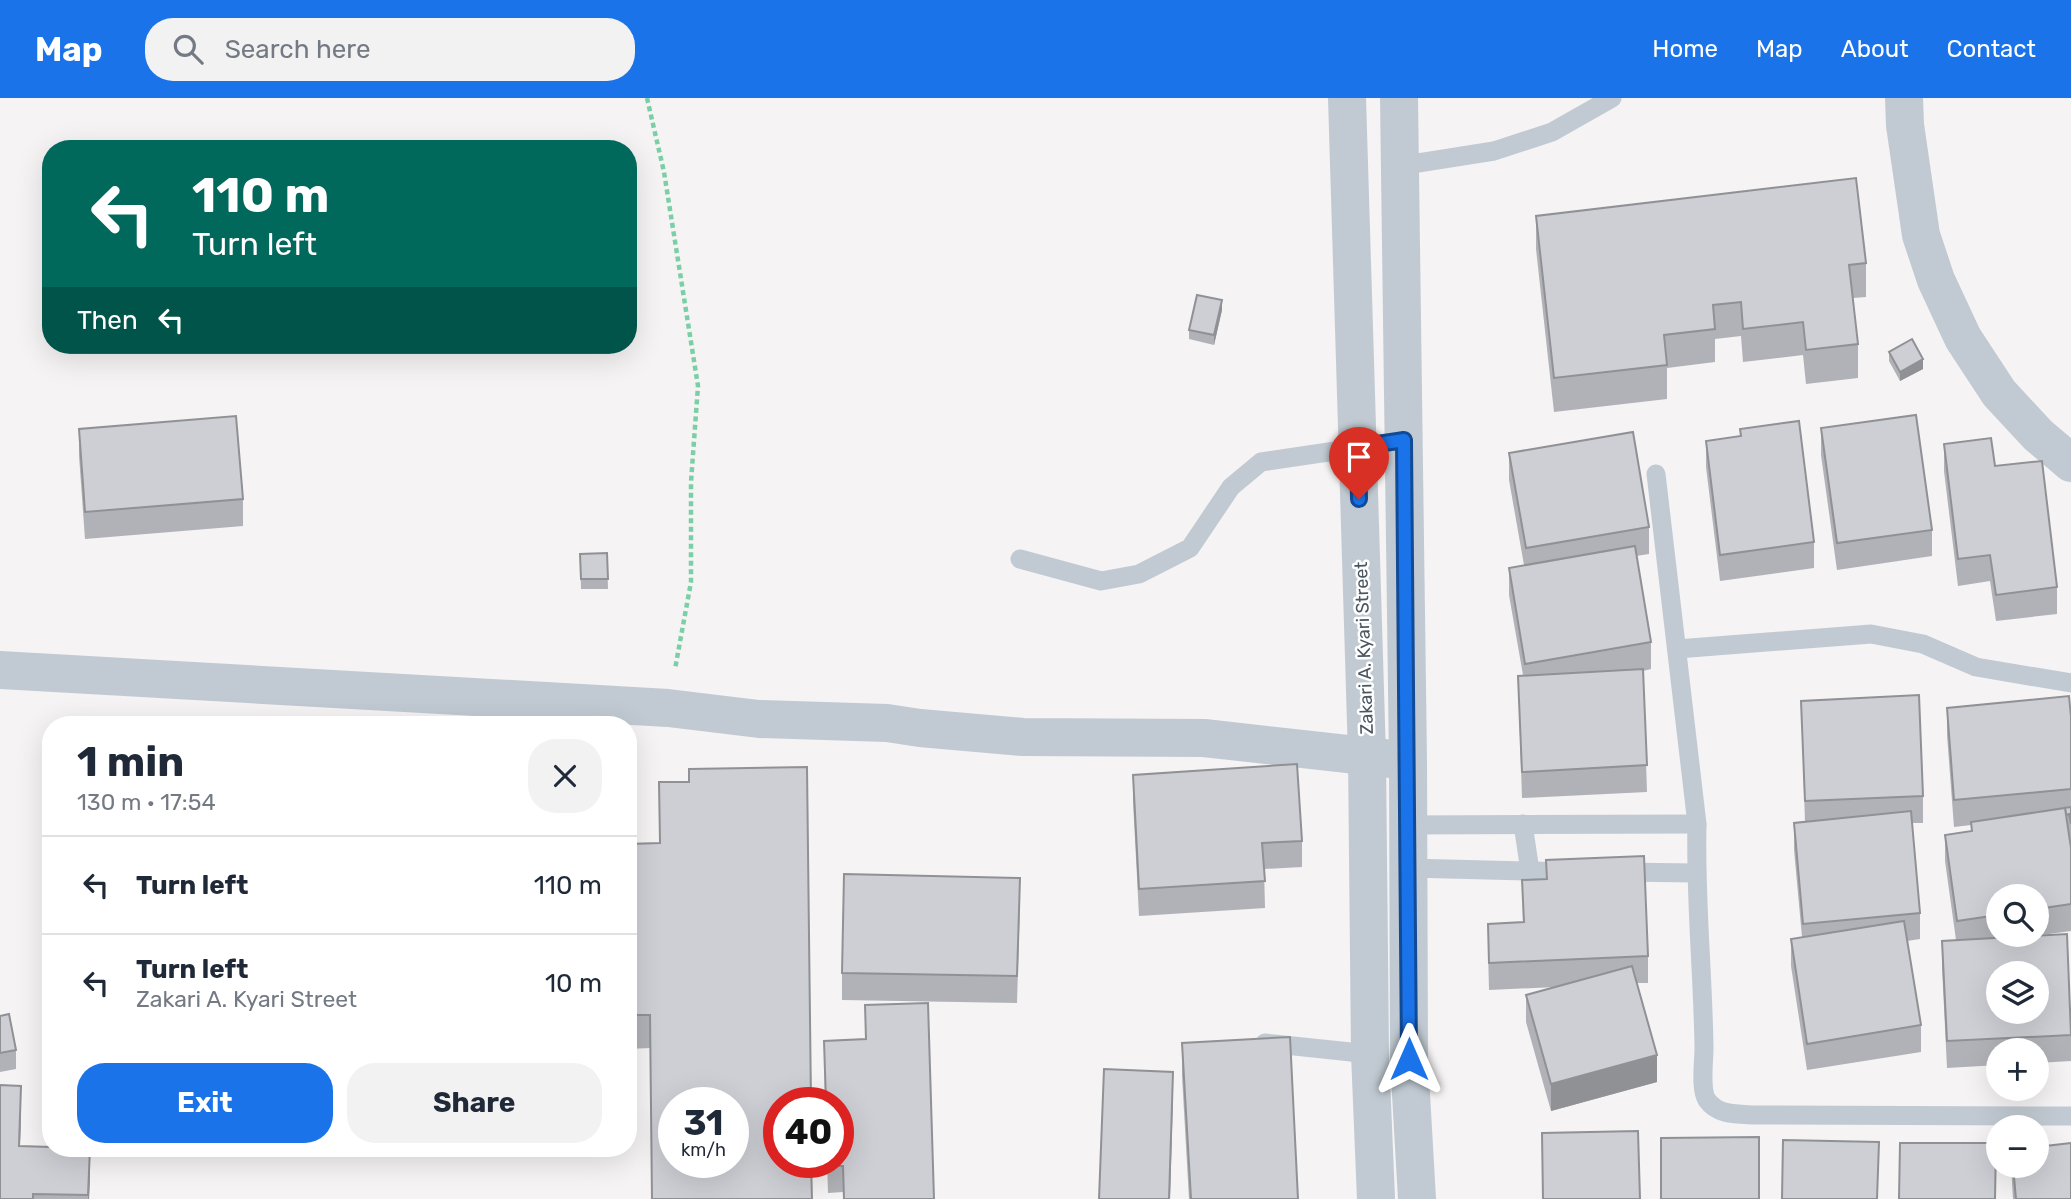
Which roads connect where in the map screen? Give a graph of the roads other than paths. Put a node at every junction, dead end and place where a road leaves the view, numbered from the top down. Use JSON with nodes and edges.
{"nodes":[{"id":1,"x":1347,"y":98,"type":"edge"},
{"id":2,"x":1399,"y":98,"type":"edge"},
{"id":3,"x":1612,"y":98,"type":"edge"},
{"id":4,"x":1904,"y":98,"type":"edge"},
{"id":5,"x":1399,"y":166,"type":"junction"},
{"id":6,"x":1404,"y":440,"type":"junction"},
{"id":7,"x":1358,"y":447,"type":"junction"},
{"id":8,"x":2071,"y":463,"type":"edge"},
{"id":9,"x":1656,"y":474,"type":"dead end"},
{"id":10,"x":1020,"y":559,"type":"dead end"},
{"id":11,"x":1677,"y":649,"type":"junction"},
{"id":12,"x":0,"y":670,"type":"edge"},
{"id":13,"x":2071,"y":683,"type":"edge"},
{"id":14,"x":1367,"y":756,"type":"junction"},
{"id":15,"x":1408,"y":761,"type":"junction"},
{"id":16,"x":1523,"y":824,"type":"junction"},
{"id":17,"x":1697,"y":824,"type":"junction"},
{"id":18,"x":1408,"y":825,"type":"junction"},
{"id":19,"x":1408,"y":868,"type":"junction"},
{"id":20,"x":1530,"y":871,"type":"junction"},
{"id":21,"x":1696,"y":873,"type":"junction"},
{"id":22,"x":1245,"y":1043,"type":"edge"},
{"id":23,"x":1370,"y":1055,"type":"junction"},
{"id":24,"x":2071,"y":1115,"type":"edge"},
{"id":25,"x":1376,"y":1199,"type":"edge"},
{"id":26,"x":1417,"y":1199,"type":"edge"}],
"edges":[{"from":1,"to":7,"type":"street","name":"Zakari A. Kyari Street"},
{"from":2,"to":5,"type":"street"},
{"from":3,"to":5,"type":"lane"},
{"from":4,"to":8,"type":"street"},
{"from":5,"to":6,"type":"street"},
{"from":6,"to":7,"type":"lane"},
{"from":6,"to":15,"type":"street"},
{"from":7,"to":10,"type":"lane"},
{"from":7,"to":14,"type":"street","name":"Zakari A. Kyari Street"},
{"from":9,"to":11,"type":"lane"},
{"from":11,"to":13,"type":"lane"},
{"from":11,"to":17,"type":"lane"},
{"from":12,"to":14,"type":"street"},
{"from":14,"to":15,"type":"street"},
{"from":14,"to":23,"type":"street","name":"Zakari A. Kyari Street"},
{"from":15,"to":18,"type":"street"},
{"from":16,"to":17,"type":"lane"},
{"from":16,"to":18,"type":"lane"},
{"from":16,"to":20,"type":"lane"},
{"from":17,"to":21,"type":"lane"},
{"from":18,"to":19,"type":"street"},
{"from":19,"to":20,"type":"lane"},
{"from":19,"to":26,"type":"street"},
{"from":20,"to":21,"type":"lane"},
{"from":21,"to":24,"type":"lane"},
{"from":22,"to":23,"type":"lane"},
{"from":23,"to":25,"type":"street","name":"Zakari A. Kyari Street"}]}
